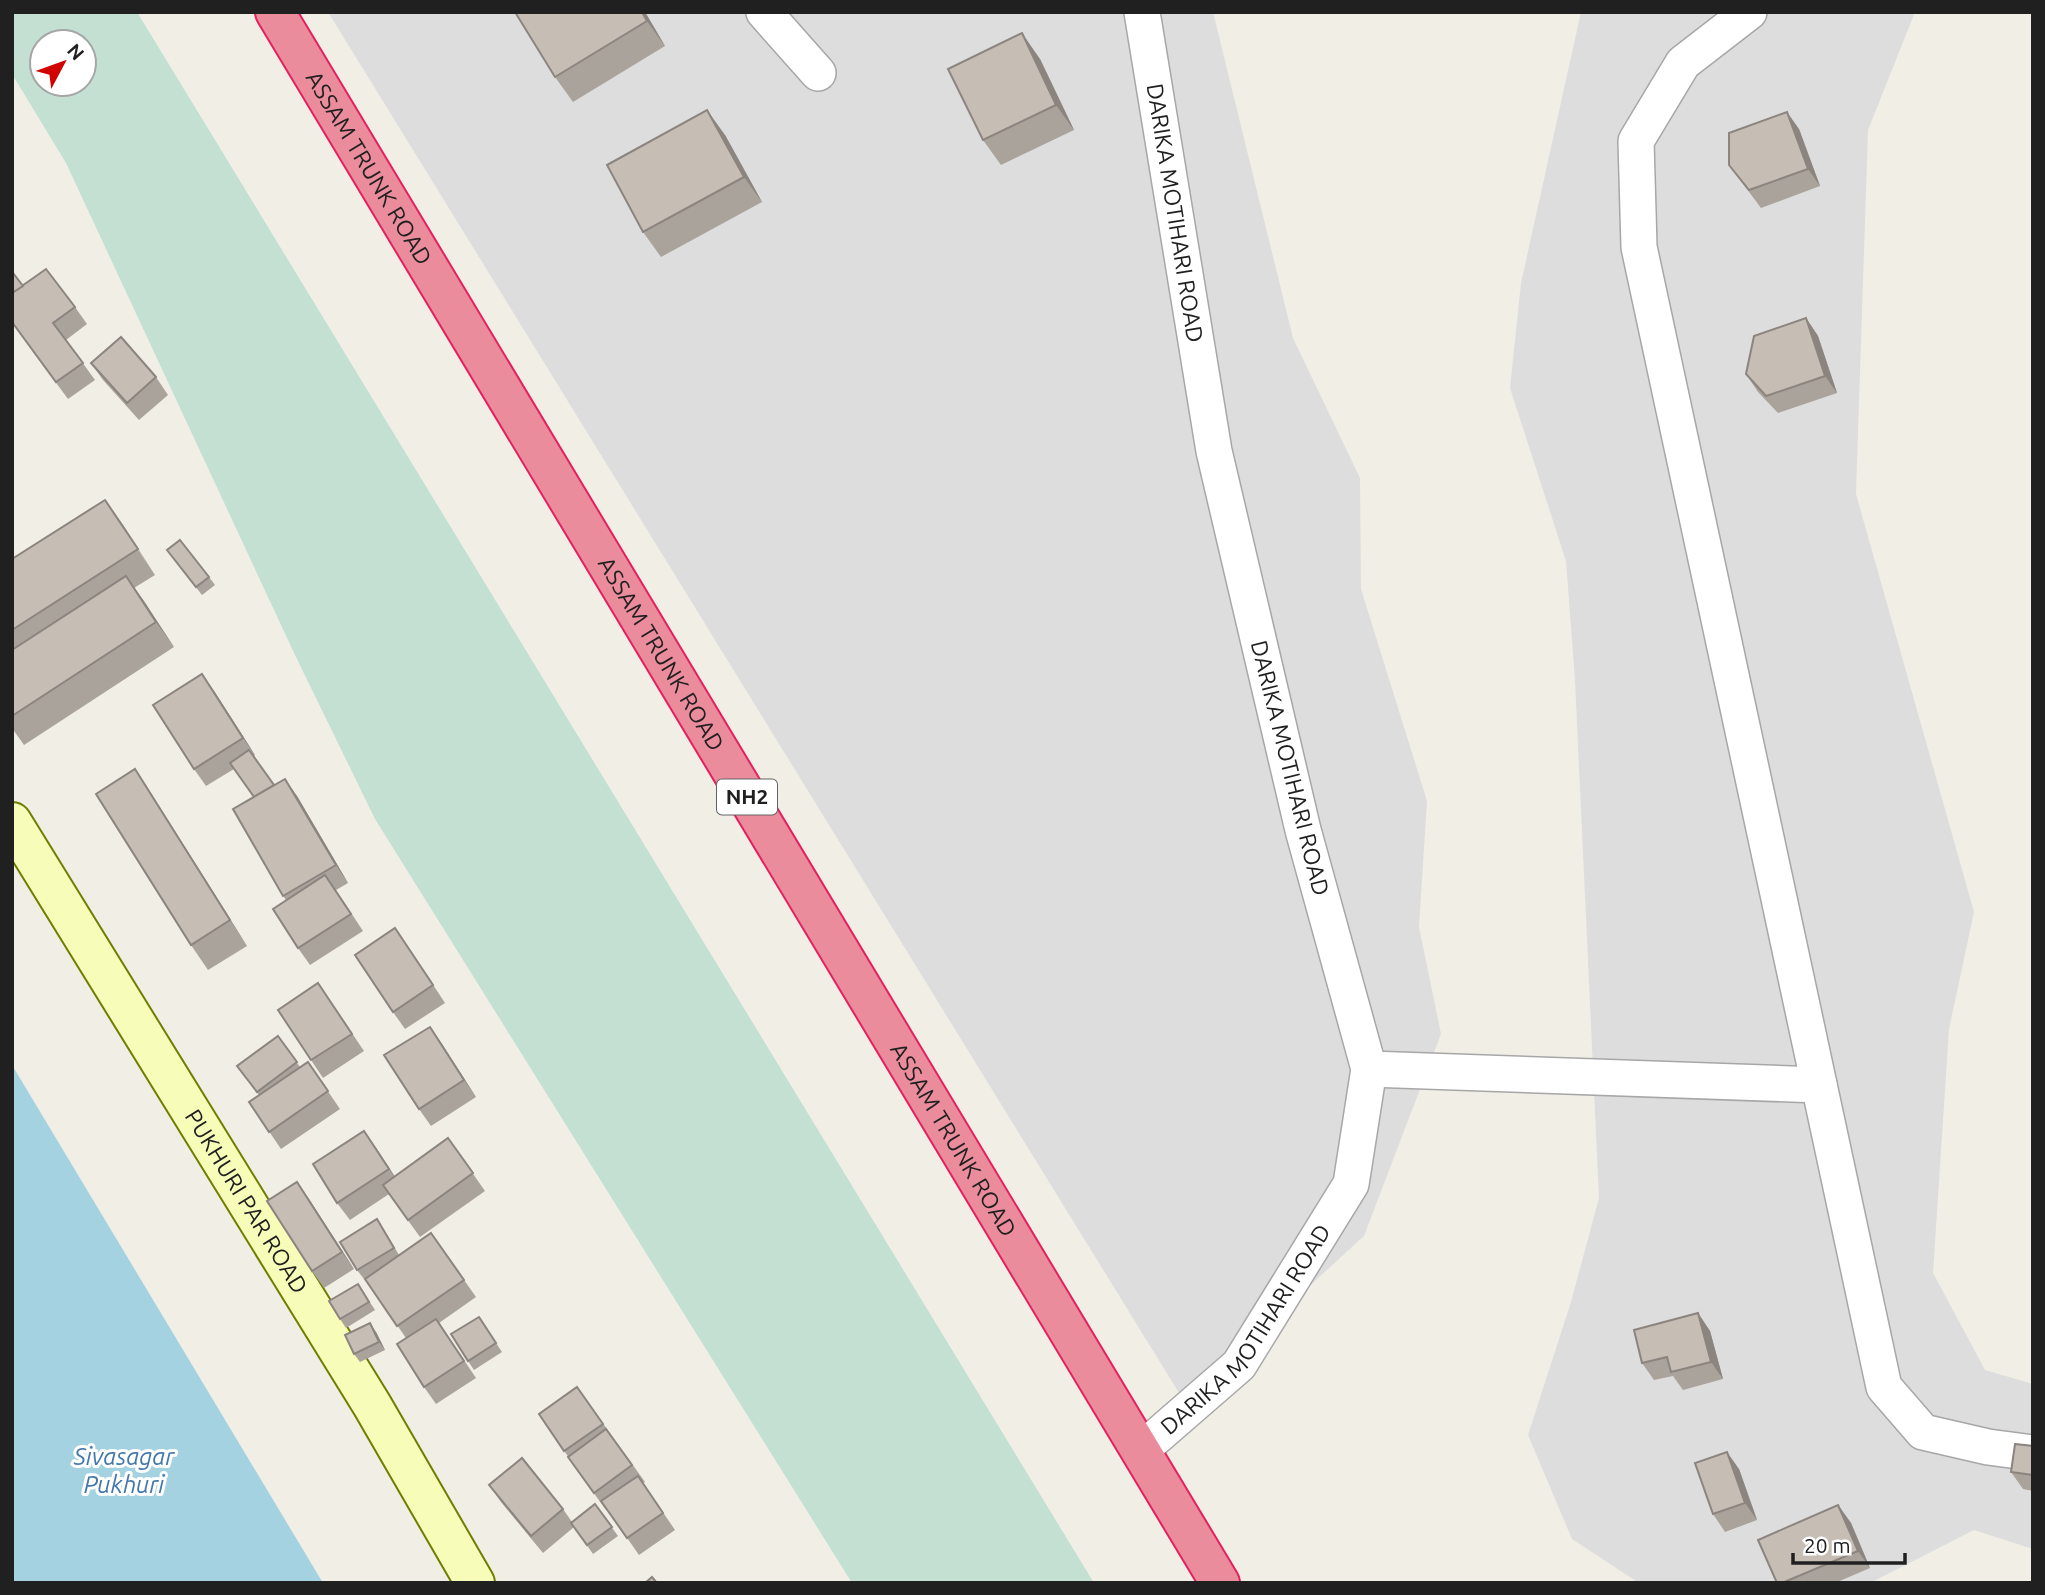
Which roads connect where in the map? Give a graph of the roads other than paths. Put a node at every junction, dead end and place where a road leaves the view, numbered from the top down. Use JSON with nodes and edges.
{"nodes":[{"id":1,"x":275,"y":12,"type":"edge"},
{"id":2,"x":764,"y":12,"type":"edge"},
{"id":3,"x":1142,"y":12,"type":"edge"},
{"id":4,"x":1749,"y":12,"type":"edge"},
{"id":5,"x":818,"y":73,"type":"dead end"},
{"id":6,"x":12,"y":822,"type":"edge"},
{"id":7,"x":1385,"y":1070,"type":"junction"},
{"id":8,"x":1819,"y":1085,"type":"junction"},
{"id":9,"x":1140,"y":1451,"type":"junction"},
{"id":10,"x":2033,"y":1453,"type":"edge"},
{"id":11,"x":475,"y":1583,"type":"edge"},
{"id":12,"x":1220,"y":1583,"type":"edge"}],
"edges":[{"from":1,"to":9,"type":"highway","name":"ASSAM TRUNK ROAD","number":"NH2"},
{"from":2,"to":5,"type":"street"},
{"from":3,"to":7,"type":"street","name":"DARIKA MOTIHARI ROAD"},
{"from":4,"to":8,"type":"street"},
{"from":6,"to":11,"type":"street","name":"PUKHURI PAR ROAD"},
{"from":7,"to":8,"type":"street"},
{"from":7,"to":9,"type":"street","name":"DARIKA MOTIHARI ROAD"},
{"from":8,"to":10,"type":"street"},
{"from":9,"to":12,"type":"highway","name":"ASSAM TRUNK ROAD","number":"NH2"}]}
